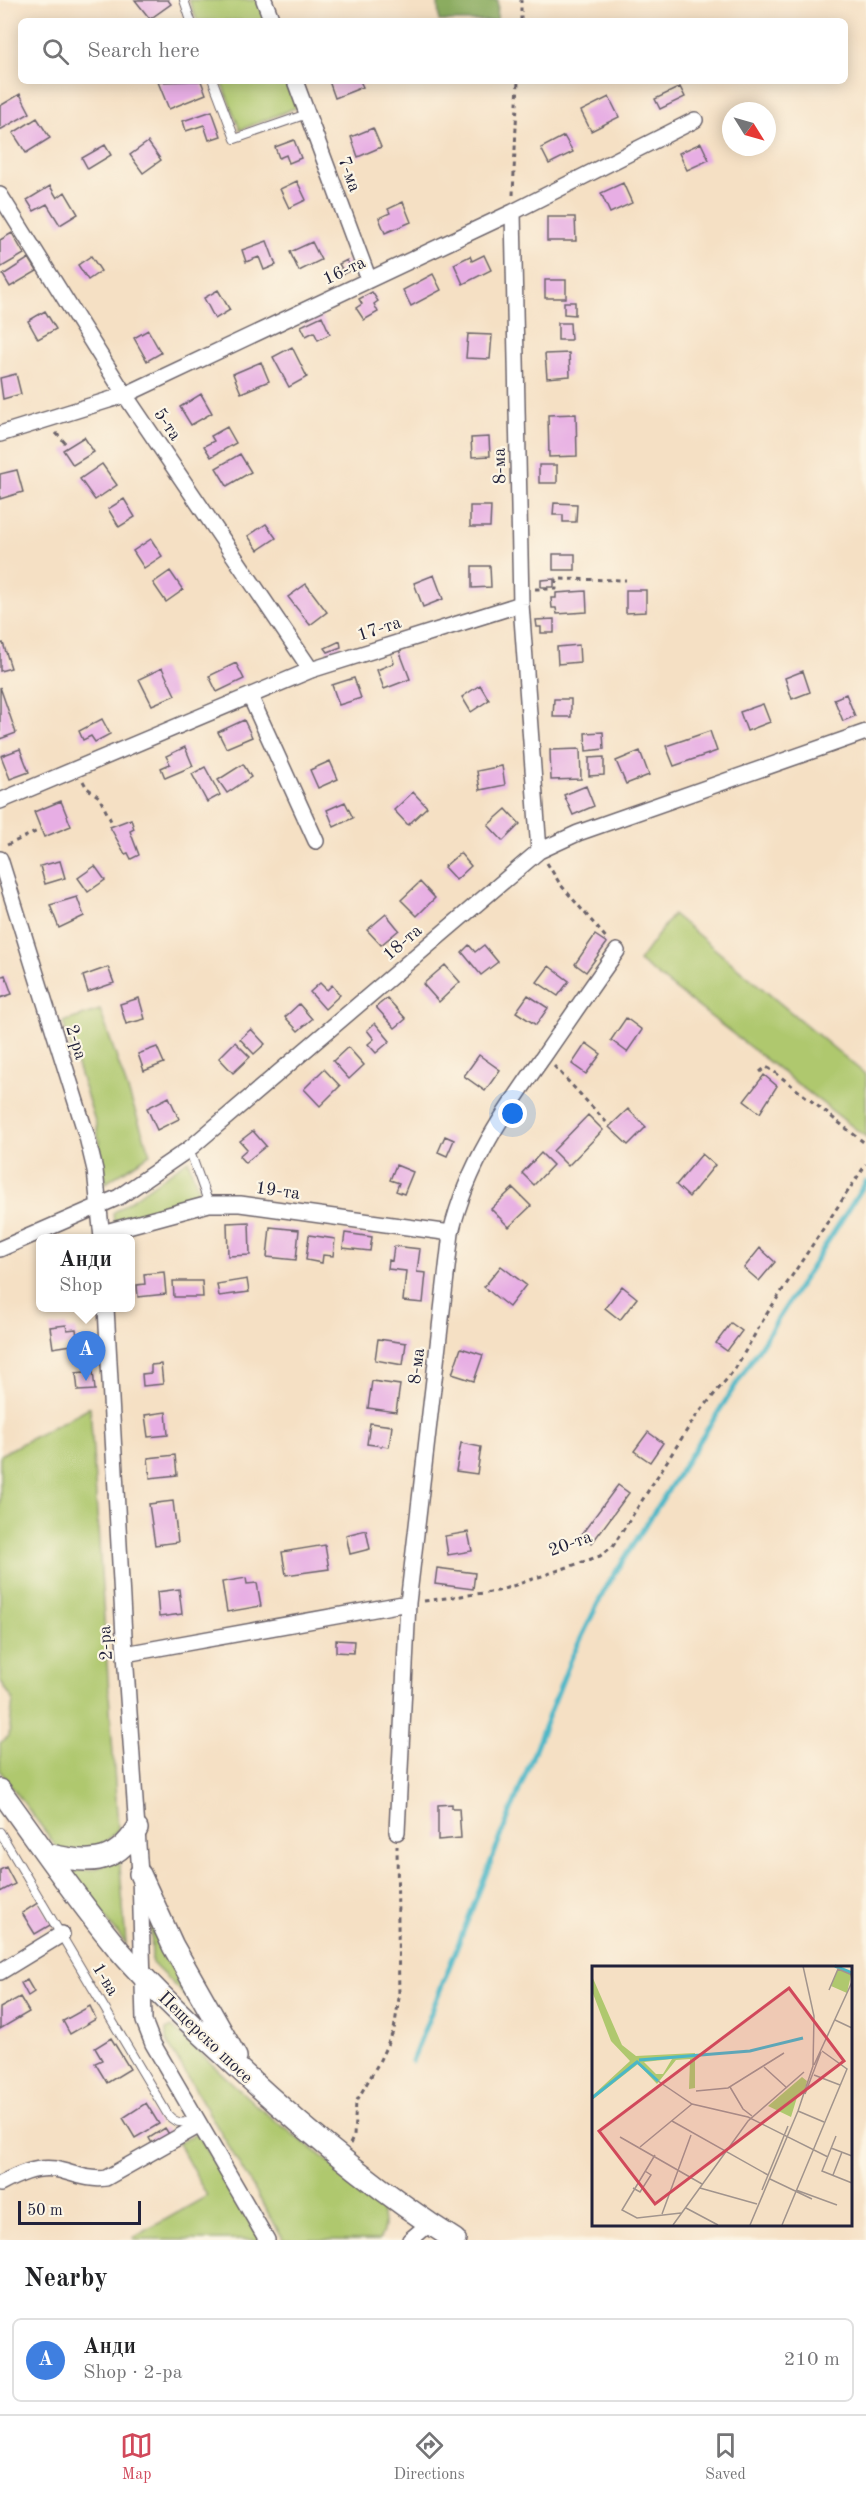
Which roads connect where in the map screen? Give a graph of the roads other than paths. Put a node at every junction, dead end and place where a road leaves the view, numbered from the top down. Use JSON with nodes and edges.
{"nodes":[{"id":1,"x":184,"y":0,"type":"edge"},
{"id":2,"x":264,"y":0,"type":"edge"},
{"id":3,"x":190,"y":18,"type":"edge"},
{"id":4,"x":271,"y":18,"type":"edge"},
{"id":5,"x":214,"y":84,"type":"edge"},
{"id":6,"x":296,"y":84,"type":"edge"},
{"id":7,"x":307,"y":114,"type":"junction"},
{"id":8,"x":695,"y":120,"type":"dead end"},
{"id":9,"x":0,"y":195,"type":"edge"},
{"id":10,"x":513,"y":212,"type":"junction"},
{"id":11,"x":369,"y":280,"type":"junction"},
{"id":12,"x":125,"y":395,"type":"junction"},
{"id":13,"x":0,"y":434,"type":"edge"},
{"id":14,"x":521,"y":597,"type":"junction"},
{"id":15,"x":311,"y":670,"type":"junction"},
{"id":16,"x":250,"y":696,"type":"junction"},
{"id":17,"x":866,"y":732,"type":"edge"},
{"id":18,"x":0,"y":801,"type":"edge"},
{"id":19,"x":316,"y":841,"type":"dead end"},
{"id":20,"x":539,"y":850,"type":"junction"},
{"id":21,"x":0,"y":859,"type":"edge"},
{"id":22,"x":616,"y":951,"type":"road end"},
{"id":23,"x":189,"y":1149,"type":"junction"},
{"id":24,"x":209,"y":1204,"type":"junction"},
{"id":25,"x":99,"y":1207,"type":"junction"},
{"id":26,"x":451,"y":1233,"type":"junction"},
{"id":27,"x":102,"y":1234,"type":"edge"},
{"id":28,"x":109,"y":1234,"type":"edge"},
{"id":29,"x":0,"y":1249,"type":"edge"},
{"id":30,"x":106,"y":1312,"type":"edge"},
{"id":31,"x":408,"y":1604,"type":"junction"},
{"id":32,"x":125,"y":1654,"type":"junction"},
{"id":33,"x":0,"y":1790,"type":"edge"},
{"id":34,"x":137,"y":1829,"type":"junction"},
{"id":35,"x":0,"y":1832,"type":"edge"},
{"id":36,"x":397,"y":1832,"type":"road end"},
{"id":37,"x":47,"y":1854,"type":"junction"},
{"id":38,"x":140,"y":1874,"type":"junction"},
{"id":39,"x":62,"y":1934,"type":"junction"},
{"id":40,"x":0,"y":1972,"type":"edge"},
{"id":41,"x":143,"y":1977,"type":"junction"},
{"id":42,"x":251,"y":2080,"type":"junction"},
{"id":43,"x":198,"y":2121,"type":"junction"},
{"id":44,"x":0,"y":2184,"type":"edge"},
{"id":45,"x":429,"y":2224,"type":"junction"},
{"id":46,"x":267,"y":2240,"type":"edge"},
{"id":47,"x":410,"y":2240,"type":"edge"},
{"id":48,"x":456,"y":2240,"type":"edge"}],
"edges":[{"from":1,"to":3,"type":"lane"},
{"from":2,"to":4,"type":"street"},
{"from":5,"to":7,"type":"lane"},
{"from":6,"to":7,"type":"street","name":"7-ма"},
{"from":7,"to":11,"type":"street","name":"7-ма"},
{"from":8,"to":10,"type":"street","name":"16-та"},
{"from":9,"to":12,"type":"street","name":"5-та"},
{"from":10,"to":11,"type":"street","name":"16-та"},
{"from":10,"to":14,"type":"street","name":"8-ма"},
{"from":11,"to":12,"type":"street","name":"16-та"},
{"from":12,"to":13,"type":"street","name":"16-та"},
{"from":12,"to":15,"type":"street","name":"5-та"},
{"from":14,"to":15,"type":"street","name":"17-та"},
{"from":14,"to":20,"type":"street","name":"8-ма"},
{"from":15,"to":16,"type":"street","name":"17-та"},
{"from":16,"to":18,"type":"street","name":"17-та"},
{"from":16,"to":19,"type":"street"},
{"from":17,"to":20,"type":"street","name":"18-та"},
{"from":20,"to":23,"type":"street","name":"18-та"},
{"from":21,"to":25,"type":"street","name":"2-ра"},
{"from":22,"to":26,"type":"street","name":"8-ма"},
{"from":23,"to":24,"type":"lane"},
{"from":23,"to":25,"type":"street","name":"18-та"},
{"from":24,"to":26,"type":"street","name":"19-та"},
{"from":24,"to":28,"type":"street","name":"19-та"},
{"from":25,"to":27,"type":"street","name":"2-ра"},
{"from":25,"to":29,"type":"street","name":"18-та"},
{"from":26,"to":31,"type":"street","name":"8-ма"},
{"from":30,"to":32,"type":"street","name":"2-ра"},
{"from":31,"to":32,"type":"street"},
{"from":31,"to":36,"type":"street","name":"8-ма"},
{"from":32,"to":34,"type":"street","name":"2-ра"},
{"from":33,"to":37,"type":"main road","name":"Пещерско шосе"},
{"from":34,"to":37,"type":"main road"},
{"from":34,"to":38,"type":"street","name":"2-ра"},
{"from":35,"to":39,"type":"lane","name":"1-ва"},
{"from":37,"to":41,"type":"main road","name":"Пещерско шосе"},
{"from":38,"to":41,"type":"street","name":"2-ра"},
{"from":38,"to":42,"type":"main road"},
{"from":39,"to":40,"type":"street"},
{"from":39,"to":43,"type":"lane","name":"1-ва"},
{"from":41,"to":42,"type":"main road","name":"Пещерско шосе"},
{"from":41,"to":43,"type":"street","name":"2-ра"},
{"from":42,"to":45,"type":"main road","name":"Пещерско шосе"},
{"from":43,"to":44,"type":"street"},
{"from":43,"to":46,"type":"street","name":"2-ра"},
{"from":45,"to":47,"type":"street"},
{"from":45,"to":48,"type":"main road","name":"Пещерско шосе"}]}
